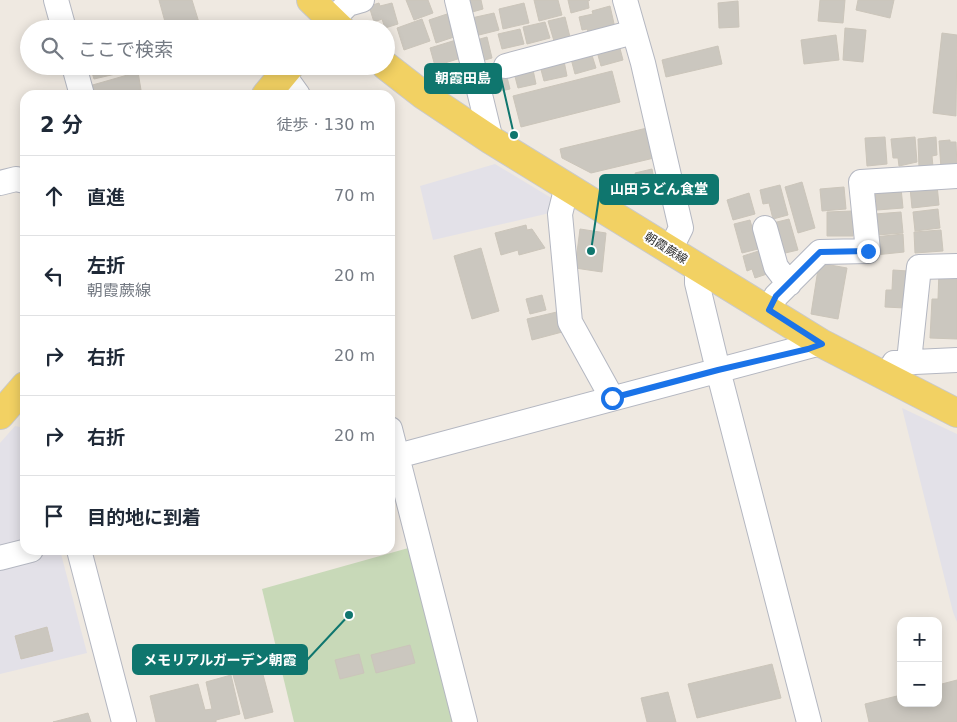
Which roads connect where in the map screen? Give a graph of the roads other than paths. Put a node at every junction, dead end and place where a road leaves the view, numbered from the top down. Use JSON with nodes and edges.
{"nodes":[{"id":1,"x":56,"y":0,"type":"edge"},
{"id":2,"x":311,"y":0,"type":"edge"},
{"id":3,"x":362,"y":0,"type":"edge"},
{"id":4,"x":457,"y":0,"type":"edge"},
{"id":5,"x":625,"y":0,"type":"edge"},
{"id":6,"x":62,"y":20,"type":"edge"},
{"id":7,"x":327,"y":20,"type":"edge"},
{"id":8,"x":336,"y":20,"type":"edge"},
{"id":9,"x":634,"y":32,"type":"junction"},
{"id":10,"x":506,"y":66,"type":"dead end"},
{"id":11,"x":395,"y":73,"type":"edge"},
{"id":12,"x":76,"y":75,"type":"edge"},
{"id":13,"x":291,"y":78,"type":"edge"},
{"id":14,"x":81,"y":90,"type":"edge"},
{"id":15,"x":273,"y":90,"type":"edge"},
{"id":16,"x":491,"y":140,"type":"junction"},
{"id":17,"x":957,"y":176,"type":"edge"},
{"id":18,"x":20,"y":180,"type":"edge"},
{"id":19,"x":0,"y":183,"type":"edge"},
{"id":20,"x":567,"y":186,"type":"junction"},
{"id":21,"x":766,"y":228,"type":"dead end"},
{"id":22,"x":670,"y":250,"type":"junction"},
{"id":23,"x":957,"y":266,"type":"edge"},
{"id":24,"x":697,"y":267,"type":"junction"},
{"id":25,"x":789,"y":284,"type":"junction"},
{"id":26,"x":769,"y":310,"type":"junction"},
{"id":27,"x":822,"y":344,"type":"junction"},
{"id":28,"x":957,"y":360,"type":"edge"},
{"id":29,"x":908,"y":361,"type":"junction"},
{"id":30,"x":864,"y":367,"type":"junction"},
{"id":31,"x":718,"y":370,"type":"junction"},
{"id":32,"x":20,"y":393,"type":"edge"},
{"id":33,"x":612,"y":398,"type":"junction"},
{"id":34,"x":957,"y":413,"type":"edge"},
{"id":35,"x":0,"y":415,"type":"edge"},
{"id":36,"x":395,"y":457,"type":"edge"},
{"id":37,"x":395,"y":461,"type":"edge"},
{"id":38,"x":20,"y":553,"type":"edge"},
{"id":39,"x":80,"y":555,"type":"edge"},
{"id":40,"x":0,"y":558,"type":"edge"},
{"id":41,"x":124,"y":722,"type":"edge"},
{"id":42,"x":465,"y":722,"type":"edge"},
{"id":43,"x":809,"y":722,"type":"edge"}],
"edges":[{"from":1,"to":6,"type":"street"},
{"from":2,"to":7,"type":"main road"},
{"from":3,"to":8,"type":"street"},
{"from":4,"to":16,"type":"street"},
{"from":5,"to":9,"type":"street"},
{"from":9,"to":10,"type":"street"},
{"from":9,"to":22,"type":"street"},
{"from":11,"to":16,"type":"main road","name":"朝霞蕨線"},
{"from":12,"to":14,"type":"street"},
{"from":13,"to":15,"type":"main road"},
{"from":16,"to":20,"type":"main road","name":"朝霞蕨線"},
{"from":17,"to":25,"type":"street"},
{"from":18,"to":19,"type":"street"},
{"from":20,"to":22,"type":"main road","name":"朝霞蕨線"},
{"from":20,"to":33,"type":"street"},
{"from":21,"to":25,"type":"street"},
{"from":22,"to":24,"type":"main road","name":"朝霞蕨線"},
{"from":23,"to":29,"type":"street"},
{"from":24,"to":26,"type":"main road","name":"朝霞蕨線"},
{"from":24,"to":31,"type":"street"},
{"from":25,"to":26,"type":"street"},
{"from":26,"to":27,"type":"main road","name":"朝霞蕨線"},
{"from":27,"to":30,"type":"main road","name":"朝霞蕨線"},
{"from":27,"to":31,"type":"street"},
{"from":28,"to":29,"type":"street"},
{"from":29,"to":30,"type":"street"},
{"from":30,"to":34,"type":"main road","name":"朝霞蕨線"},
{"from":31,"to":33,"type":"street"},
{"from":31,"to":43,"type":"street"},
{"from":32,"to":35,"type":"main road"},
{"from":33,"to":36,"type":"street"},
{"from":37,"to":42,"type":"street"},
{"from":38,"to":40,"type":"street"},
{"from":39,"to":41,"type":"street"}]}
